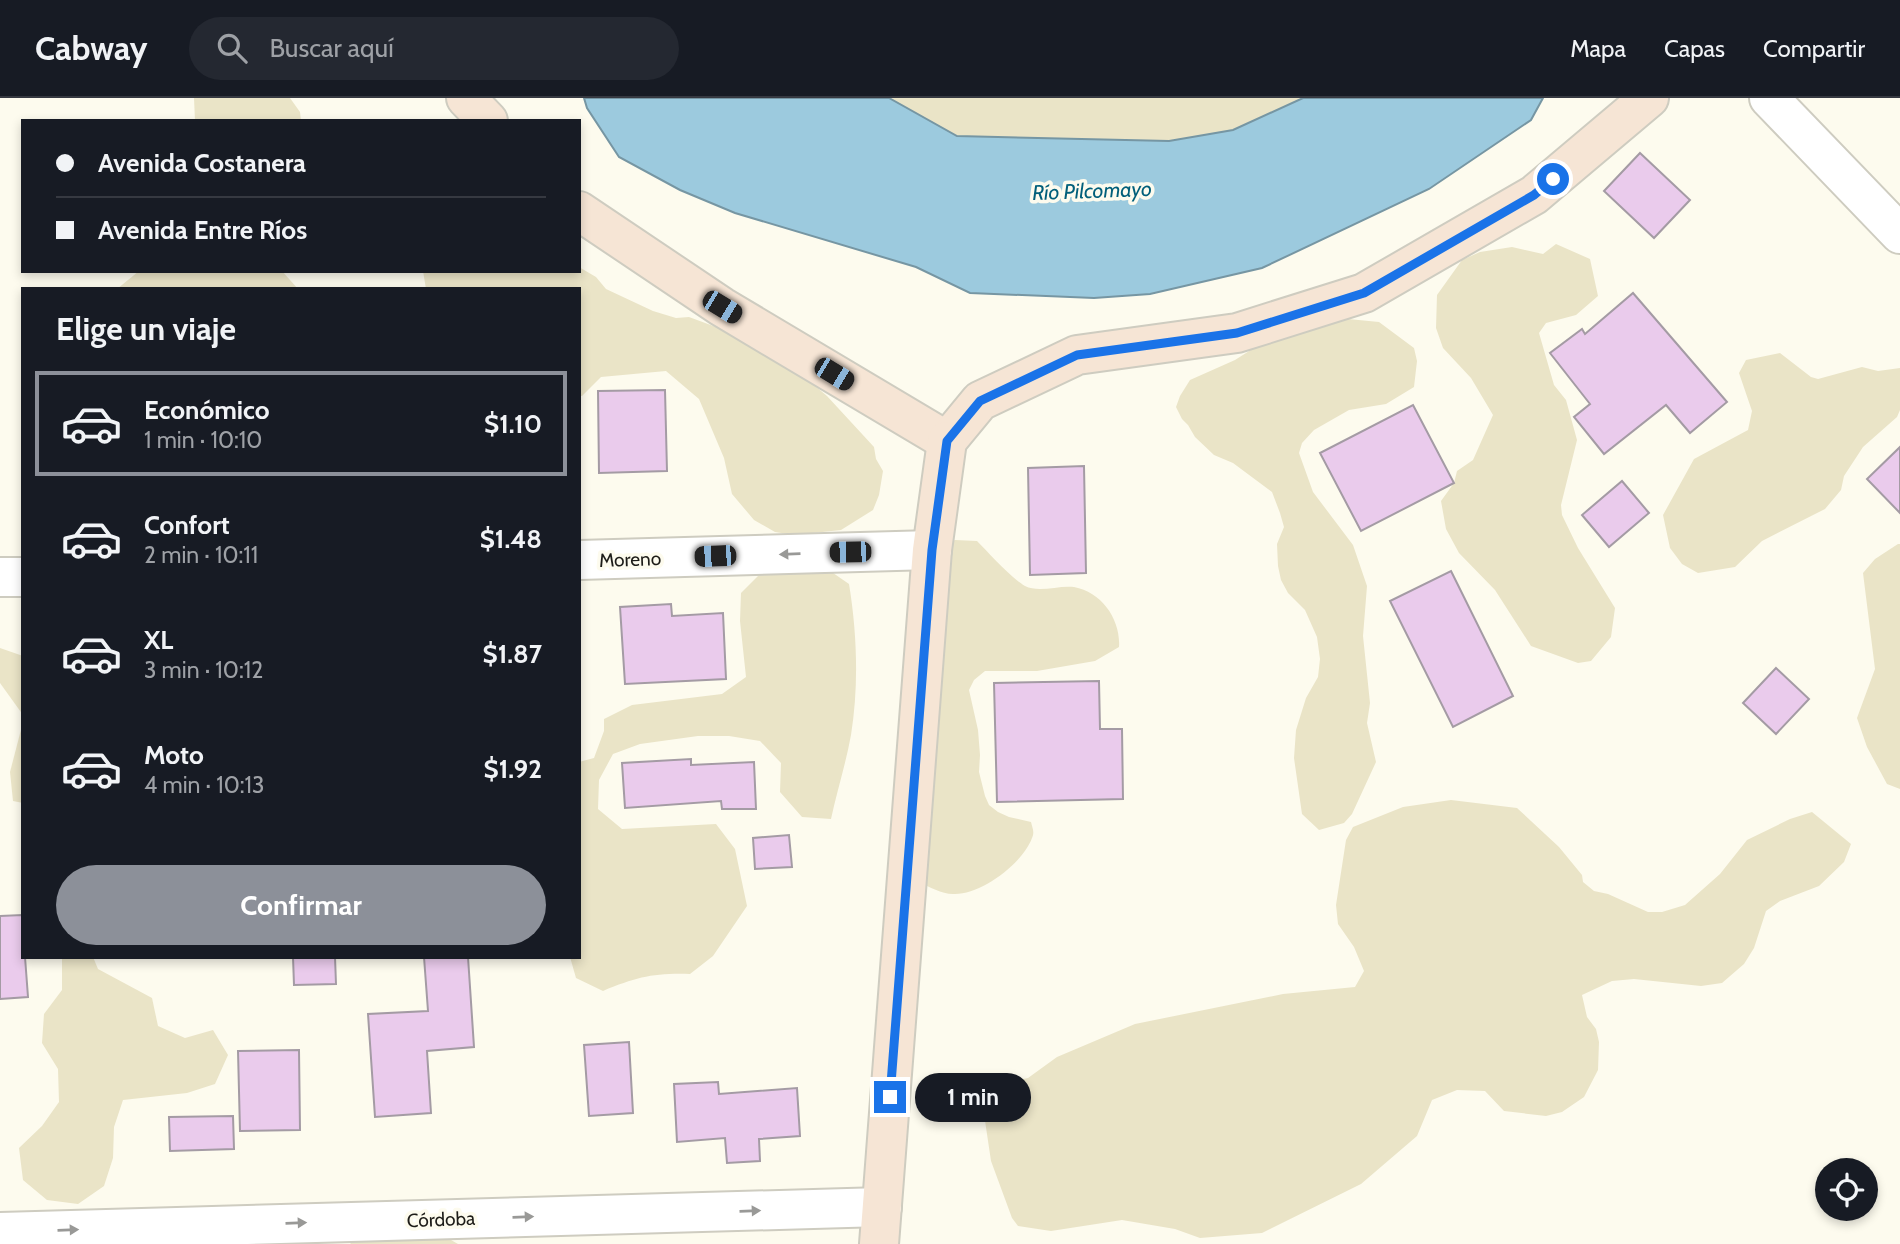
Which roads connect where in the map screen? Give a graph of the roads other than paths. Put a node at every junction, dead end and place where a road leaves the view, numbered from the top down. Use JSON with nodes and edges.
{"nodes":[{"id":1,"x":466,"y":98,"type":"edge"},
{"id":2,"x":1649,"y":98,"type":"edge"},
{"id":3,"x":1769,"y":98,"type":"edge"},
{"id":4,"x":486,"y":119,"type":"edge"},
{"id":5,"x":581,"y":212,"type":"edge"},
{"id":6,"x":1900,"y":234,"type":"edge"},
{"id":7,"x":947,"y":441,"type":"junction"},
{"id":8,"x":932,"y":550,"type":"junction"},
{"id":9,"x":581,"y":560,"type":"edge"},
{"id":10,"x":0,"y":577,"type":"edge"},
{"id":11,"x":21,"y":577,"type":"edge"},
{"id":12,"x":882,"y":1207,"type":"junction"},
{"id":13,"x":0,"y":1232,"type":"edge"},
{"id":14,"x":879,"y":1244,"type":"edge"}],
"edges":[{"from":1,"to":4,"type":"street"},
{"from":2,"to":7,"type":"street"},
{"from":3,"to":6,"type":"street"},
{"from":5,"to":7,"type":"street"},
{"from":7,"to":8,"type":"street"},
{"from":8,"to":9,"type":"street","name":"Moreno","one_way":true},
{"from":8,"to":12,"type":"street"},
{"from":10,"to":11,"type":"street"},
{"from":13,"to":12,"type":"street","name":"Córdoba","one_way":true},
{"from":12,"to":14,"type":"street"}]}
